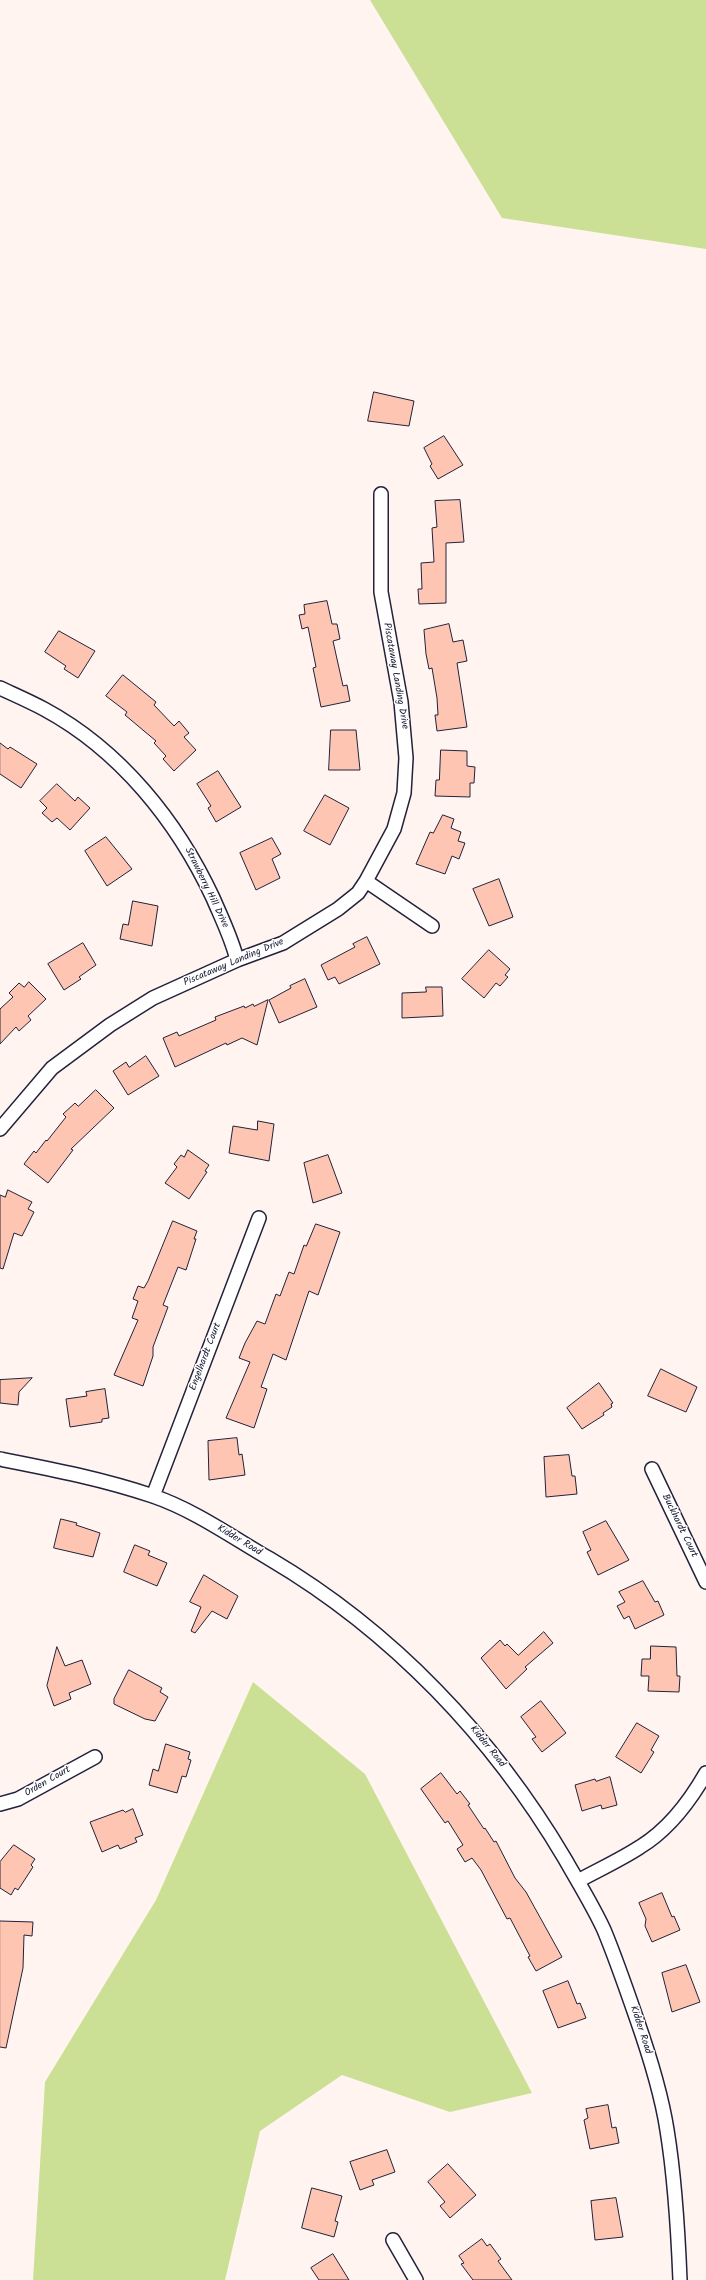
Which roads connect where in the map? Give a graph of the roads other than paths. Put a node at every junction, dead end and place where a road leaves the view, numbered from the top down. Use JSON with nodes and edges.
{"nodes":[{"id":1,"x":381,"y":494,"type":"dead end"},
{"id":2,"x":0,"y":688,"type":"edge"},
{"id":3,"x":366,"y":882,"type":"junction"},
{"id":4,"x":432,"y":926,"type":"dead end"},
{"id":5,"x":238,"y":960,"type":"junction"},
{"id":6,"x":0,"y":1129,"type":"edge"},
{"id":7,"x":259,"y":1218,"type":"dead end"},
{"id":8,"x":0,"y":1459,"type":"edge"},
{"id":9,"x":652,"y":1469,"type":"dead end"},
{"id":10,"x":153,"y":1496,"type":"junction"},
{"id":11,"x":706,"y":1582,"type":"edge"},
{"id":12,"x":94,"y":1756,"type":"dead end"},
{"id":13,"x":706,"y":1773,"type":"edge"},
{"id":14,"x":0,"y":1804,"type":"edge"},
{"id":15,"x":578,"y":1881,"type":"junction"},
{"id":16,"x":393,"y":2240,"type":"dead end"},
{"id":17,"x":416,"y":2280,"type":"edge"},
{"id":18,"x":680,"y":2280,"type":"edge"}],
"edges":[{"from":1,"to":3,"type":"street","name":"Piscataway Landing Drive"},
{"from":2,"to":5,"type":"street","name":"Strawberry Hill Drive"},
{"from":3,"to":4,"type":"street"},
{"from":3,"to":5,"type":"street","name":"Piscataway Landing Drive"},
{"from":5,"to":6,"type":"street","name":"Piscataway Landing Drive"},
{"from":7,"to":10,"type":"street","name":"Engelhardt Court"},
{"from":8,"to":10,"type":"street","name":"Kidder Road"},
{"from":9,"to":11,"type":"street","name":"Buckhardt Court"},
{"from":10,"to":15,"type":"street","name":"Kidder Road"},
{"from":12,"to":14,"type":"street","name":"Orden Court"},
{"from":13,"to":15,"type":"street"},
{"from":15,"to":18,"type":"street","name":"Kidder Road"},
{"from":16,"to":17,"type":"street"}]}
